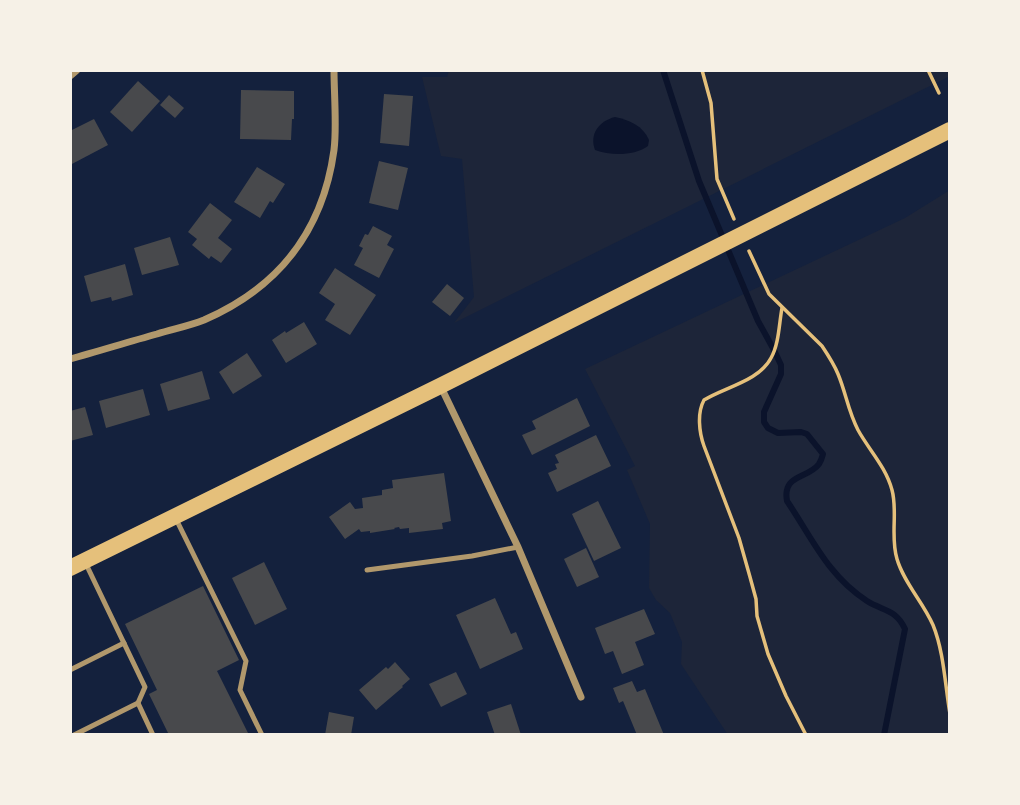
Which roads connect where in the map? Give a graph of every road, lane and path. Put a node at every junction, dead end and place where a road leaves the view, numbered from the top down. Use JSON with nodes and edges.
{"nodes":[{"id":1,"x":77,"y":70,"type":"edge"},
{"id":2,"x":334,"y":70,"type":"edge"},
{"id":3,"x":702,"y":70,"type":"edge"},
{"id":4,"x":928,"y":70,"type":"edge"},
{"id":5,"x":70,"y":76,"type":"edge"},
{"id":6,"x":939,"y":93,"type":"dead end"},
{"id":7,"x":950,"y":130,"type":"edge"},
{"id":8,"x":736,"y":222,"type":"dead end"},
{"id":9,"x":746,"y":245,"type":"dead end"},
{"id":10,"x":782,"y":308,"type":"junction"},
{"id":11,"x":70,"y":359,"type":"edge"},
{"id":12,"x":440,"y":386,"type":"junction"},
{"id":13,"x":175,"y":516,"type":"junction"},
{"id":14,"x":518,"y":547,"type":"junction"},
{"id":15,"x":77,"y":565,"type":"edge"},
{"id":16,"x":367,"y":570,"type":"dead end"},
{"id":17,"x":124,"y":643,"type":"junction"},
{"id":18,"x":70,"y":670,"type":"edge"},
{"id":19,"x":581,"y":697,"type":"dead end"},
{"id":20,"x":138,"y":703,"type":"junction"},
{"id":21,"x":950,"y":714,"type":"edge"},
{"id":22,"x":74,"y":735,"type":"edge"},
{"id":23,"x":153,"y":735,"type":"edge"},
{"id":24,"x":262,"y":735,"type":"edge"},
{"id":25,"x":806,"y":735,"type":"edge"}],
"edges":[{"from":1,"to":5,"type":"street"},
{"from":2,"to":11,"type":"street"},
{"from":3,"to":8,"type":"path"},
{"from":4,"to":6,"type":"path"},
{"from":7,"to":12,"type":"main road"},
{"from":9,"to":10,"type":"path"},
{"from":10,"to":21,"type":"path"},
{"from":10,"to":25,"type":"path"},
{"from":12,"to":13,"type":"main road"},
{"from":12,"to":14,"type":"street"},
{"from":13,"to":15,"type":"main road"},
{"from":13,"to":24,"type":"lane"},
{"from":14,"to":16,"type":"lane"},
{"from":14,"to":19,"type":"street"},
{"from":15,"to":17,"type":"lane"},
{"from":17,"to":18,"type":"lane"},
{"from":17,"to":20,"type":"lane"},
{"from":20,"to":22,"type":"lane"},
{"from":20,"to":23,"type":"lane"}]}
